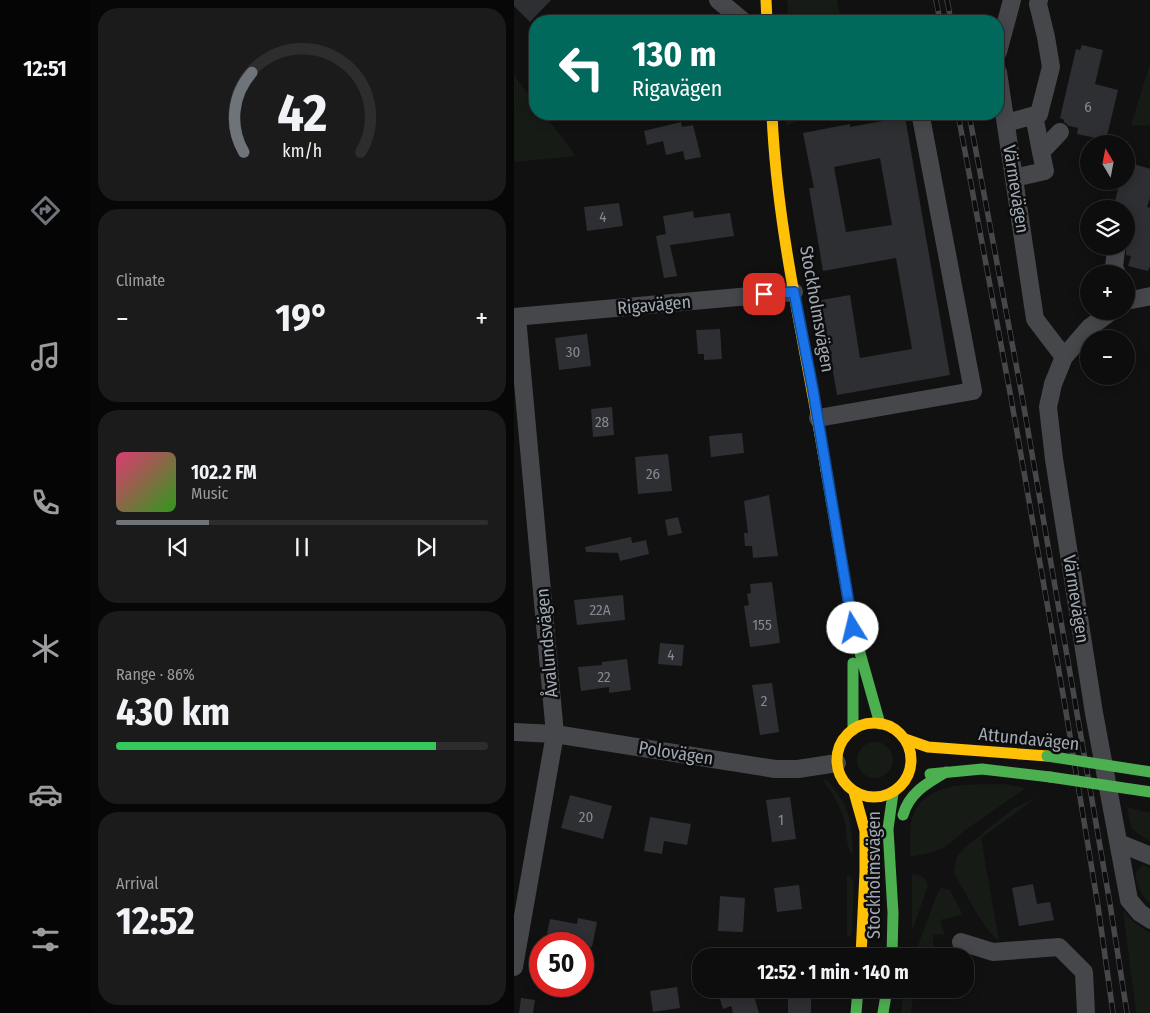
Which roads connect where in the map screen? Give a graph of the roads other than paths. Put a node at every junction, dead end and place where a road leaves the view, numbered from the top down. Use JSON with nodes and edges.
{"nodes":[{"id":1,"x":718,"y":0,"type":"edge"},
{"id":2,"x":766,"y":0,"type":"edge"},
{"id":3,"x":1012,"y":0,"type":"edge"},
{"id":4,"x":1019,"y":0,"type":"edge"},
{"id":5,"x":1040,"y":6,"type":"edge"},
{"id":6,"x":735,"y":15,"type":"edge"},
{"id":7,"x":767,"y":15,"type":"edge"},
{"id":8,"x":1004,"y":29,"type":"edge"},
{"id":9,"x":1004,"y":110,"type":"edge"},
{"id":10,"x":1034,"y":115,"type":"junction"},
{"id":11,"x":772,"y":120,"type":"edge"},
{"id":12,"x":921,"y":120,"type":"edge"},
{"id":13,"x":1006,"y":123,"type":"junction"},
{"id":14,"x":1060,"y":132,"type":"dead end"},
{"id":15,"x":1041,"y":152,"type":"junction"},
{"id":16,"x":1014,"y":178,"type":"junction"},
{"id":17,"x":794,"y":292,"type":"junction"},
{"id":18,"x":1150,"y":296,"type":"edge"},
{"id":19,"x":1135,"y":299,"type":"edge"},
{"id":20,"x":516,"y":317,"type":"edge"},
{"id":21,"x":1100,"y":320,"type":"edge"},
{"id":22,"x":1064,"y":357,"type":"junction"},
{"id":23,"x":818,"y":418,"type":"junction"},
{"id":24,"x":853,"y":628,"type":"junction"},
{"id":25,"x":880,"y":724,"type":"junction"},
{"id":26,"x":853,"y":730,"type":"junction"},
{"id":27,"x":514,"y":732,"type":"edge"},
{"id":28,"x":555,"y":734,"type":"junction"},
{"id":29,"x":905,"y":739,"type":"junction"},
{"id":30,"x":837,"y":763,"type":"junction"},
{"id":31,"x":946,"y":772,"type":"junction"},
{"id":32,"x":1150,"y":772,"type":"edge"},
{"id":33,"x":908,"y":776,"type":"junction"},
{"id":34,"x":854,"y":792,"type":"junction"},
{"id":35,"x":1150,"y":792,"type":"edge"},
{"id":36,"x":893,"y":793,"type":"junction"},
{"id":37,"x":1119,"y":843,"type":"junction"},
{"id":38,"x":1150,"y":856,"type":"edge"},
{"id":39,"x":893,"y":913,"type":"junction"},
{"id":40,"x":1150,"y":920,"type":"edge"},
{"id":41,"x":961,"y":942,"type":"dead end"},
{"id":42,"x":861,"y":948,"type":"edge"},
{"id":43,"x":892,"y":948,"type":"edge"},
{"id":44,"x":514,"y":967,"type":"edge"},
{"id":45,"x":857,"y":998,"type":"edge"},
{"id":46,"x":886,"y":998,"type":"edge"},
{"id":47,"x":856,"y":1013,"type":"edge"},
{"id":48,"x":883,"y":1013,"type":"edge"},
{"id":49,"x":1086,"y":1013,"type":"edge"}],
"edges":[{"from":1,"to":6,"type":"street"},
{"from":2,"to":7,"type":"main road"},
{"from":3,"to":8,"type":"street"},
{"from":4,"to":5,"type":"street"},
{"from":5,"to":10,"type":"street"},
{"from":9,"to":13,"type":"street","name":"Värmevägen"},
{"from":10,"to":13,"type":"street"},
{"from":10,"to":15,"type":"street"},
{"from":11,"to":17,"type":"main road","name":"Stockholmsvägen"},
{"from":12,"to":23,"type":"street"},
{"from":13,"to":16,"type":"street","name":"Värmevägen"},
{"from":14,"to":15,"type":"street"},
{"from":15,"to":16,"type":"street"},
{"from":16,"to":22,"type":"street","name":"Värmevägen"},
{"from":17,"to":20,"type":"street","name":"Rigavägen"},
{"from":17,"to":23,"type":"main road","name":"Stockholmsvägen"},
{"from":18,"to":19,"type":"street"},
{"from":20,"to":28,"type":"street","name":"Åvalundsvägen"},
{"from":21,"to":22,"type":"street","name":"Värmevägen"},
{"from":22,"to":37,"type":"street","name":"Värmevägen"},
{"from":23,"to":24,"type":"main road","name":"Stockholmsvägen"},
{"from":24,"to":25,"type":"main road","name":"Stockholmsvägen"},
{"from":24,"to":26,"type":"main road","name":"Stockholmsvägen"},
{"from":25,"to":26,"type":"main road"},
{"from":25,"to":29,"type":"main road"},
{"from":26,"to":30,"type":"main road"},
{"from":27,"to":28,"type":"street","name":"Polovägen"},
{"from":28,"to":30,"type":"street","name":"Polovägen"},
{"from":28,"to":44,"type":"street","name":"Åvalundsvägen"},
{"from":29,"to":32,"type":"main road","name":"Attundavägen","bridge":true},
{"from":29,"to":33,"type":"main road"},
{"from":30,"to":34,"type":"main road"},
{"from":31,"to":33,"type":"main road","name":"Attundavägen"},
{"from":31,"to":35,"type":"main road","name":"Attundavägen","bridge":true},
{"from":31,"to":39,"type":"main road"},
{"from":33,"to":36,"type":"main road"},
{"from":34,"to":36,"type":"main road"},
{"from":34,"to":42,"type":"main road","name":"Stockholmsvägen"},
{"from":36,"to":39,"type":"main road","name":"Stockholmsvägen"},
{"from":37,"to":38,"type":"street"},
{"from":37,"to":40,"type":"street","name":"Värmevägen"},
{"from":39,"to":43,"type":"main road","name":"Stockholmsvägen"},
{"from":41,"to":49,"type":"street"},
{"from":45,"to":47,"type":"main road"},
{"from":46,"to":48,"type":"main road"}]}
